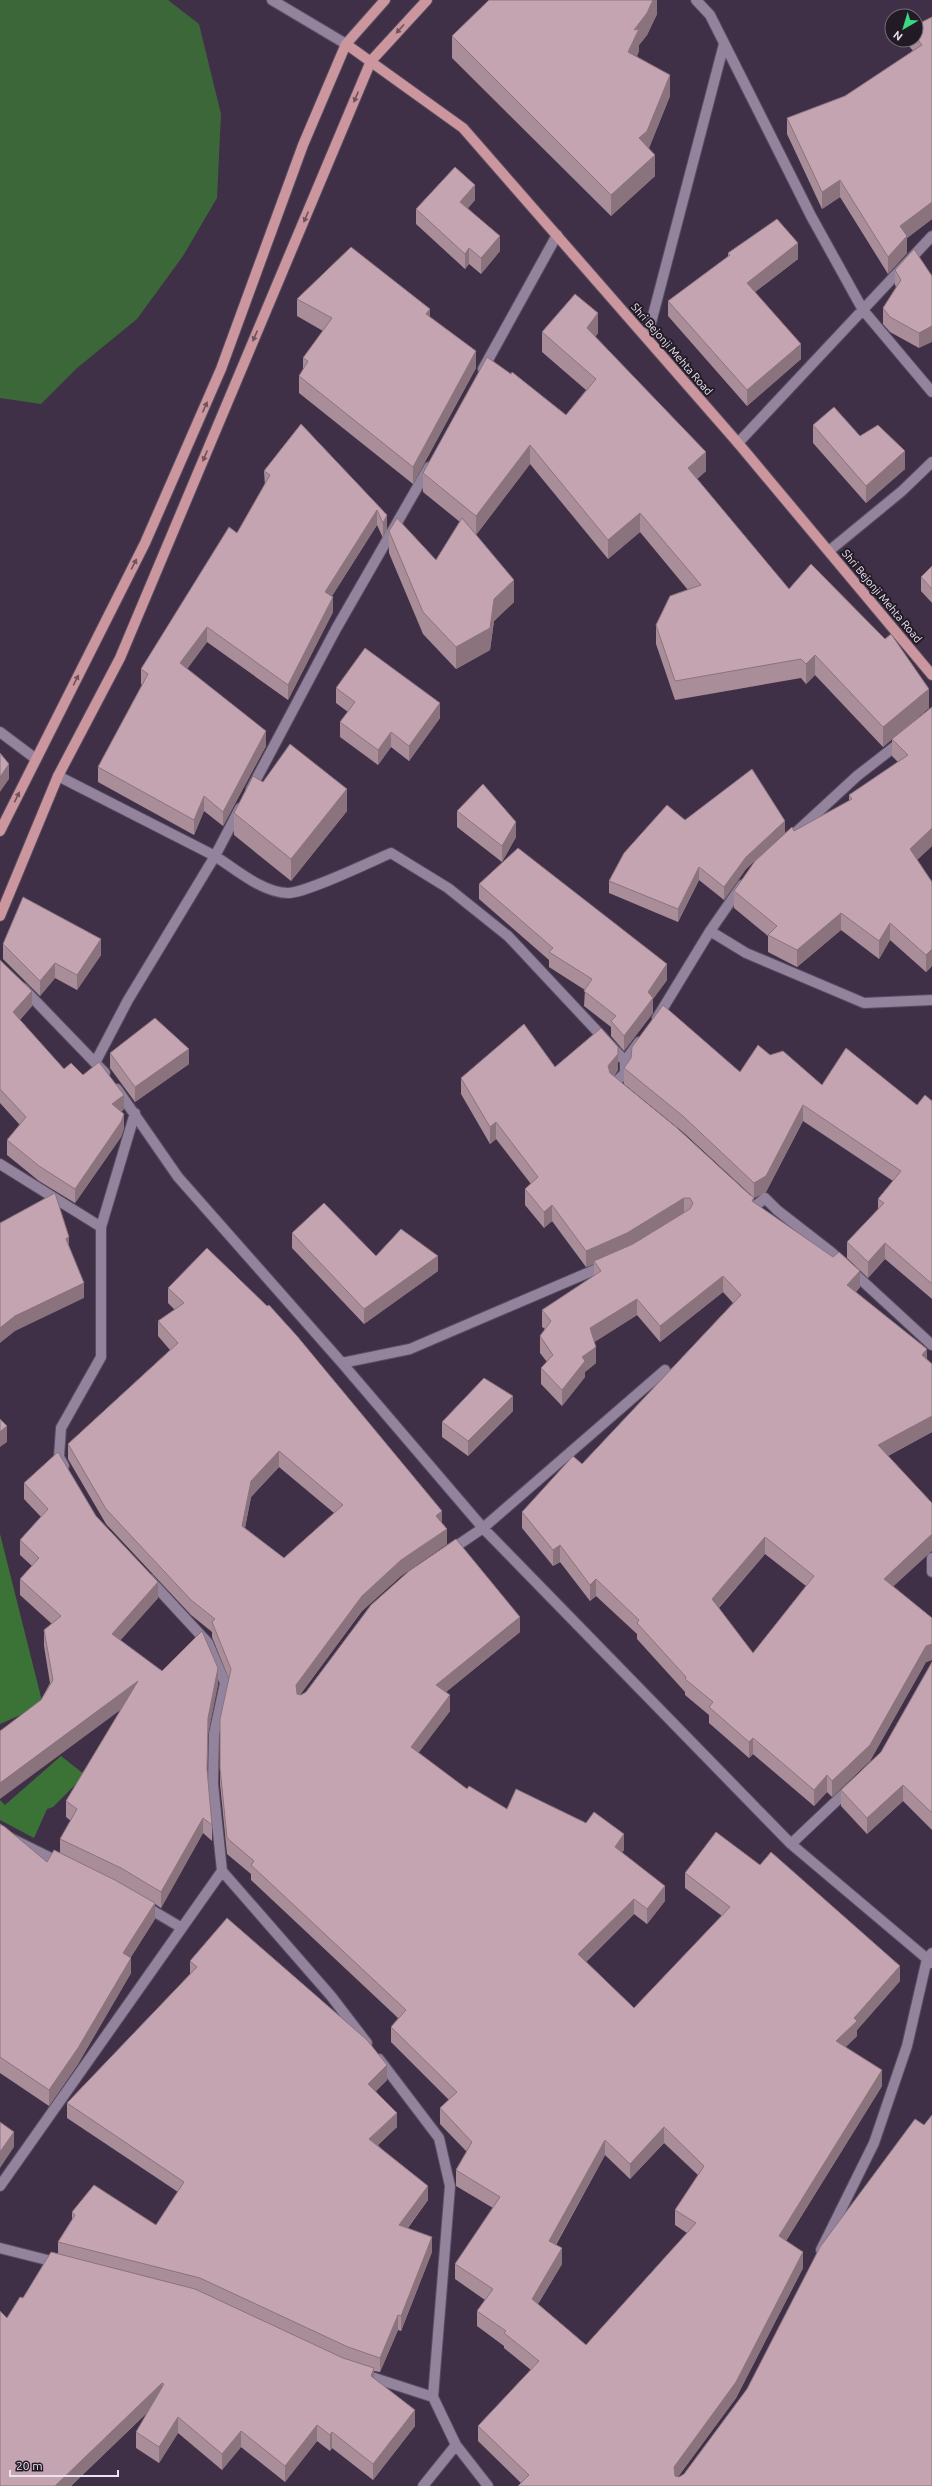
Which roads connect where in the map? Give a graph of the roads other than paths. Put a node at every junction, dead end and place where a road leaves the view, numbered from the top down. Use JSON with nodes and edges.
{"nodes":[{"id":1,"x":272,"y":0,"type":"edge"},
{"id":2,"x":385,"y":0,"type":"edge"},
{"id":3,"x":427,"y":0,"type":"edge"},
{"id":4,"x":696,"y":0,"type":"edge"},
{"id":5,"x":346,"y":44,"type":"junction"},
{"id":6,"x":724,"y":44,"type":"junction"},
{"id":7,"x":372,"y":61,"type":"junction"},
{"id":8,"x":557,"y":235,"type":"junction"},
{"id":9,"x":932,"y":236,"type":"edge"},
{"id":10,"x":863,"y":310,"type":"junction"},
{"id":11,"x":646,"y":338,"type":"junction"},
{"id":12,"x":478,"y":379,"type":"edge"},
{"id":13,"x":932,"y":392,"type":"edge"},
{"id":14,"x":738,"y":442,"type":"junction"},
{"id":15,"x":436,"y":455,"type":"edge"},
{"id":16,"x":932,"y":462,"type":"edge"},
{"id":17,"x":829,"y":552,"type":"junction"},
{"id":18,"x":932,"y":676,"type":"edge"},
{"id":19,"x":0,"y":732,"type":"edge"},
{"id":20,"x":907,"y":736,"type":"edge"},
{"id":21,"x":36,"y":759,"type":"junction"},
{"id":22,"x":58,"y":776,"type":"junction"},
{"id":23,"x":0,"y":831,"type":"edge"},
{"id":24,"x":784,"y":843,"type":"edge"},
{"id":25,"x":214,"y":856,"type":"junction"},
{"id":26,"x":750,"y":874,"type":"edge"},
{"id":27,"x":0,"y":916,"type":"edge"},
{"id":28,"x":710,"y":931,"type":"junction"},
{"id":29,"x":16,"y":981,"type":"edge"},
{"id":30,"x":932,"y":1000,"type":"edge"},
{"id":31,"x":625,"y":1061,"type":"junction"},
{"id":32,"x":96,"y":1062,"type":"junction"},
{"id":33,"x":626,"y":1093,"type":"edge"},
{"id":34,"x":135,"y":1113,"type":"junction"},
{"id":35,"x":0,"y":1164,"type":"edge"},
{"id":36,"x":739,"y":1192,"type":"edge"},
{"id":37,"x":101,"y":1227,"type":"junction"},
{"id":38,"x":616,"y":1261,"type":"edge"},
{"id":39,"x":932,"y":1345,"type":"edge"},
{"id":40,"x":342,"y":1363,"type":"junction"},
{"id":41,"x":665,"y":1370,"type":"dead end"},
{"id":42,"x":70,"y":1476,"type":"edge"},
{"id":43,"x":483,"y":1528,"type":"junction"},
{"id":44,"x":932,"y":1558,"type":"edge"},
{"id":45,"x":438,"y":1559,"type":"edge"},
{"id":46,"x":932,"y":1572,"type":"edge"},
{"id":47,"x":144,"y":1574,"type":"edge"},
{"id":48,"x":858,"y":1781,"type":"edge"},
{"id":49,"x":0,"y":1833,"type":"edge"},
{"id":50,"x":792,"y":1844,"type":"junction"},
{"id":51,"x":69,"y":1867,"type":"edge"},
{"id":52,"x":222,"y":1871,"type":"junction"},
{"id":53,"x":131,"y":1898,"type":"edge"},
{"id":54,"x":182,"y":1928,"type":"junction"},
{"id":55,"x":930,"y":1958,"type":"edge"},
{"id":56,"x":0,"y":2186,"type":"edge"},
{"id":57,"x":0,"y":2248,"type":"edge"},
{"id":58,"x":816,"y":2260,"type":"edge"},
{"id":59,"x":68,"y":2266,"type":"edge"},
{"id":60,"x":353,"y":2371,"type":"edge"},
{"id":61,"x":433,"y":2397,"type":"junction"},
{"id":62,"x":456,"y":2446,"type":"junction"},
{"id":63,"x":422,"y":2486,"type":"edge"},
{"id":64,"x":488,"y":2486,"type":"edge"}],
"edges":[{"from":1,"to":5,"type":"street"},
{"from":2,"to":5,"type":"main road"},
{"from":3,"to":7,"type":"main road","one_way":true},
{"from":4,"to":6,"type":"street"},
{"from":5,"to":7,"type":"main road","name":"Shri Bejonji Mehta Road"},
{"from":21,"to":5,"type":"main road","one_way":true},
{"from":6,"to":10,"type":"street"},
{"from":6,"to":11,"type":"street"},
{"from":7,"to":8,"type":"main road","name":"Shri Bejonji Mehta Road"},
{"from":7,"to":22,"type":"main road","one_way":true},
{"from":8,"to":11,"type":"main road","name":"Shri Bejonji Mehta Road"},
{"from":8,"to":12,"type":"street"},
{"from":9,"to":10,"type":"street"},
{"from":10,"to":13,"type":"street"},
{"from":10,"to":14,"type":"street"},
{"from":11,"to":14,"type":"main road","name":"Shri Bejonji Mehta Road"},
{"from":14,"to":17,"type":"main road","name":"Shri Bejonji Mehta Road"},
{"from":15,"to":25,"type":"street"},
{"from":16,"to":17,"type":"street"},
{"from":17,"to":18,"type":"main road","name":"Shri Bejonji Mehta Road"},
{"from":19,"to":21,"type":"street"},
{"from":20,"to":24,"type":"street"},
{"from":23,"to":21,"type":"main road","one_way":true},
{"from":22,"to":25,"type":"street"},
{"from":22,"to":27,"type":"main road"},
{"from":25,"to":31,"type":"street"},
{"from":25,"to":32,"type":"street"},
{"from":26,"to":28,"type":"street"},
{"from":28,"to":30,"type":"street"},
{"from":28,"to":31,"type":"street"},
{"from":29,"to":32,"type":"street"},
{"from":31,"to":33,"type":"street"},
{"from":32,"to":34,"type":"street"},
{"from":34,"to":37,"type":"street"},
{"from":34,"to":40,"type":"street"},
{"from":35,"to":37,"type":"street"},
{"from":36,"to":39,"type":"street"},
{"from":37,"to":42,"type":"street"},
{"from":38,"to":40,"type":"street"},
{"from":40,"to":43,"type":"street"},
{"from":41,"to":43,"type":"street"},
{"from":43,"to":45,"type":"street"},
{"from":43,"to":50,"type":"street"},
{"from":44,"to":46,"type":"street"},
{"from":47,"to":52,"type":"street"},
{"from":48,"to":50,"type":"street"},
{"from":49,"to":51,"type":"street"},
{"from":50,"to":55,"type":"street"},
{"from":52,"to":54,"type":"street"},
{"from":52,"to":61,"type":"street"},
{"from":53,"to":54,"type":"street"},
{"from":54,"to":56,"type":"street"},
{"from":55,"to":58,"type":"street"},
{"from":57,"to":59,"type":"street"},
{"from":60,"to":61,"type":"street"},
{"from":61,"to":62,"type":"street"},
{"from":62,"to":63,"type":"street"},
{"from":62,"to":64,"type":"street"}]}
